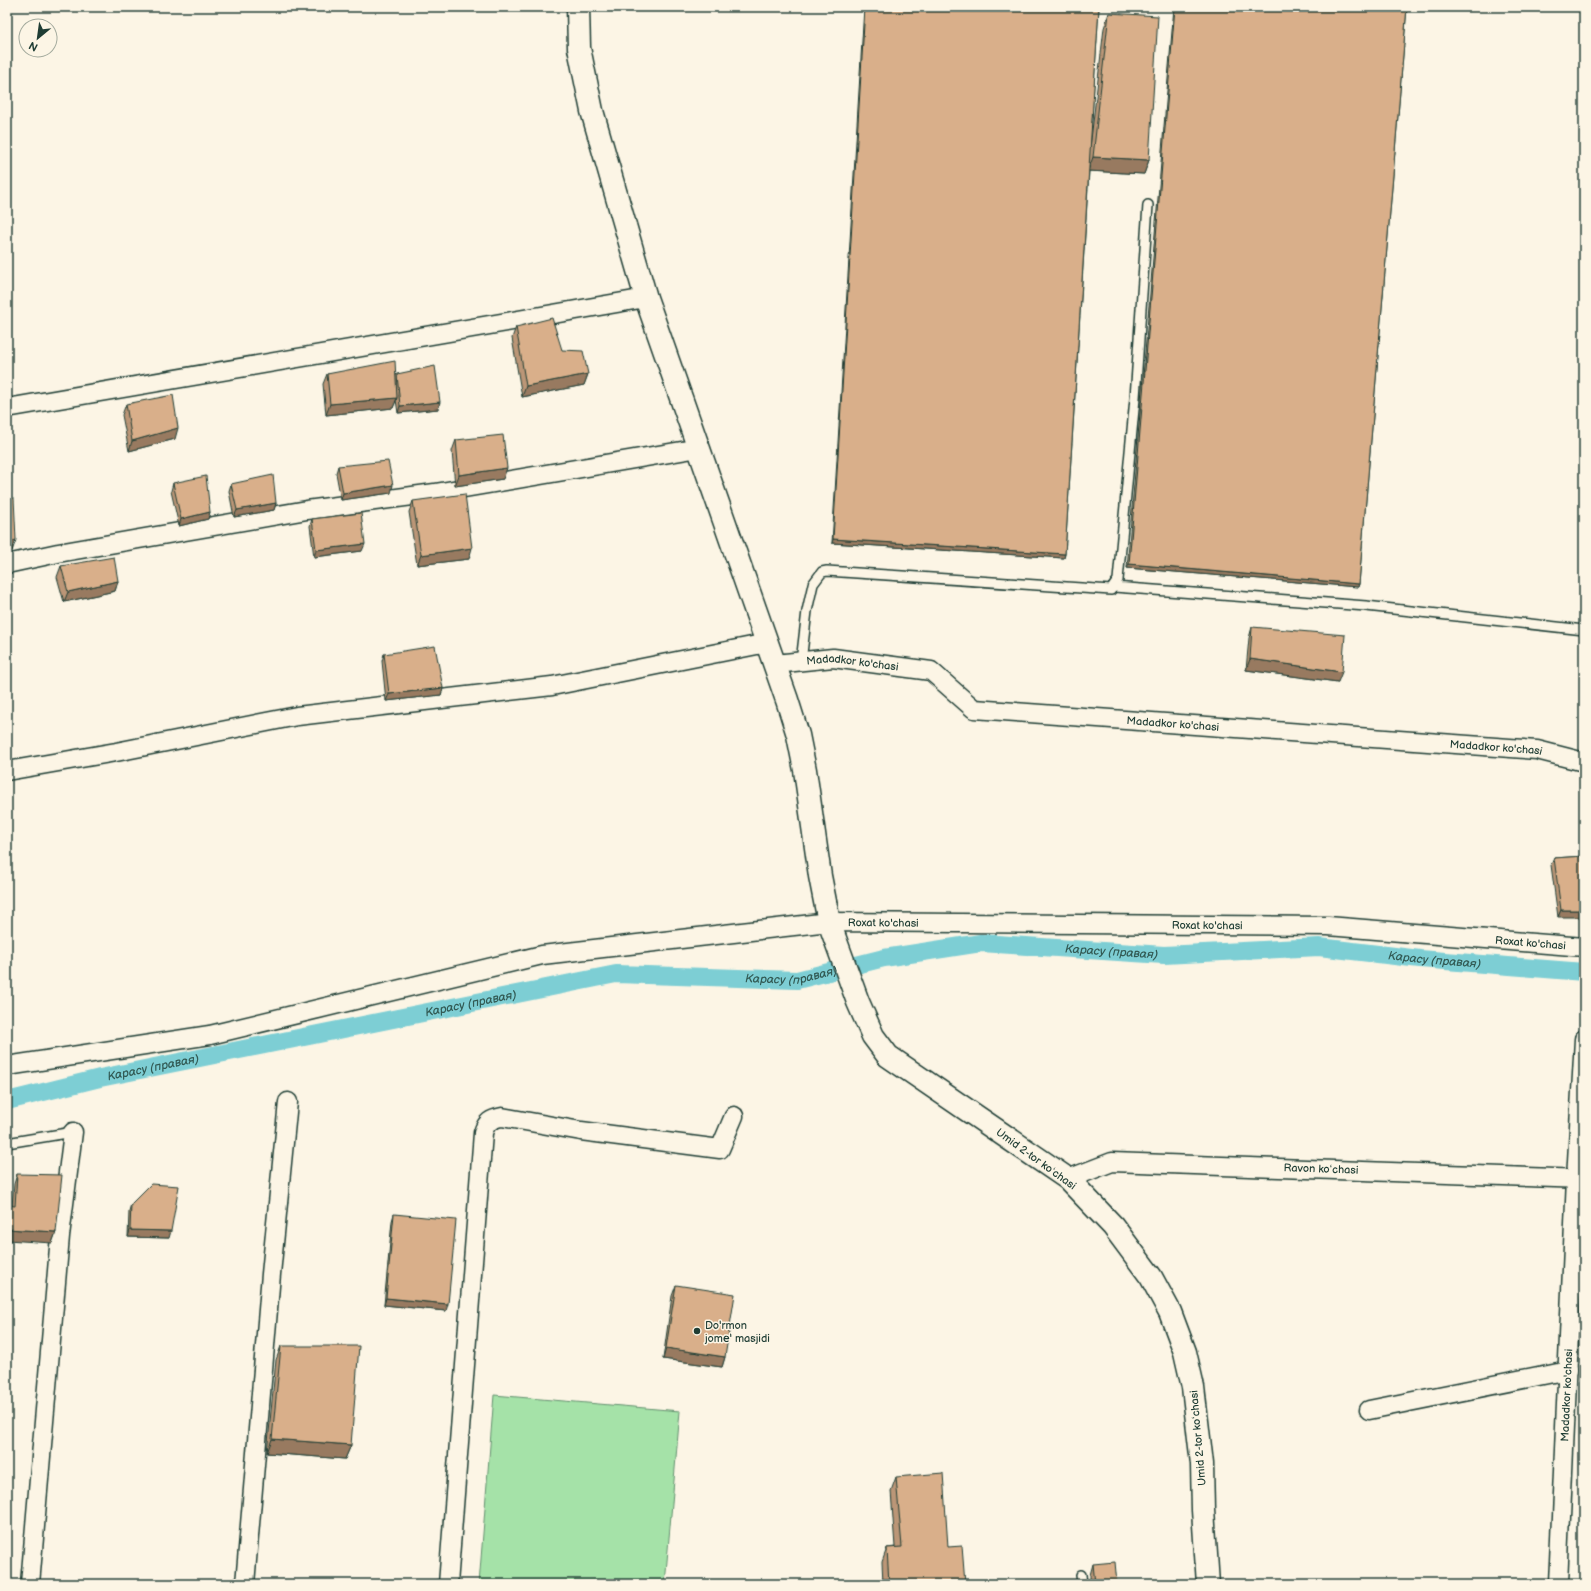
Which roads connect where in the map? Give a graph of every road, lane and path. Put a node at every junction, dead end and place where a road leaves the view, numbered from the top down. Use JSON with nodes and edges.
{"nodes":[{"id":1,"x":578,"y":7,"type":"edge"},
{"id":2,"x":1148,"y":205,"type":"dead end"},
{"id":3,"x":646,"y":298,"type":"junction"},
{"id":4,"x":7,"y":408,"type":"edge"},
{"id":5,"x":699,"y":448,"type":"junction"},
{"id":6,"x":7,"y":564,"type":"edge"},
{"id":7,"x":1114,"y":587,"type":"junction"},
{"id":8,"x":1584,"y":630,"type":"edge"},
{"id":9,"x":767,"y":643,"type":"junction"},
{"id":10,"x":801,"y":662,"type":"junction"},
{"id":11,"x":775,"y":664,"type":"junction"},
{"id":12,"x":1584,"y":762,"type":"edge"},
{"id":13,"x":7,"y":771,"type":"edge"},
{"id":14,"x":831,"y":928,"type":"junction"},
{"id":15,"x":1584,"y":946,"type":"edge"},
{"id":16,"x":1584,"y":1039,"type":"edge"},
{"id":17,"x":7,"y":1066,"type":"edge"},
{"id":18,"x":288,"y":1102,"type":"dead end"},
{"id":19,"x":734,"y":1116,"type":"dead end"},
{"id":20,"x":73,"y":1132,"type":"joint"},
{"id":21,"x":7,"y":1143,"type":"edge"},
{"id":22,"x":1068,"y":1179,"type":"junction"},
{"id":23,"x":1580,"y":1179,"type":"edge"},
{"id":24,"x":1568,"y":1370,"type":"junction"},
{"id":25,"x":1369,"y":1410,"type":"dead end"},
{"id":26,"x":30,"y":1584,"type":"edge"},
{"id":27,"x":245,"y":1584,"type":"edge"},
{"id":28,"x":448,"y":1584,"type":"edge"},
{"id":29,"x":1208,"y":1584,"type":"edge"},
{"id":30,"x":1558,"y":1584,"type":"edge"}],
"edges":[{"from":1,"to":3,"type":"main road","name":"Umid 2-tor koʻchasi"},
{"from":2,"to":7,"type":"lane"},
{"from":3,"to":4,"type":"street"},
{"from":3,"to":5,"type":"main road","name":"Umid 2-tor koʻchasi"},
{"from":5,"to":6,"type":"street"},
{"from":5,"to":9,"type":"main road","name":"Umid 2-tor koʻchasi"},
{"from":7,"to":8,"type":"lane"},
{"from":7,"to":10,"type":"lane"},
{"from":9,"to":11,"type":"main road","name":"Umid 2-tor koʻchasi"},
{"from":9,"to":13,"type":"street"},
{"from":10,"to":11,"type":"street","name":"Madadkor ko'chasi"},
{"from":10,"to":12,"type":"street","name":"Madadkor ko'chasi"},
{"from":11,"to":14,"type":"main road","name":"Umid 2-tor koʻchasi"},
{"from":14,"to":15,"type":"street","name":"Roxat ko'chasi"},
{"from":14,"to":17,"type":"street","name":"Roxat ko'chasi"},
{"from":14,"to":22,"type":"main road","name":"Umid 2-tor koʻchasi"},
{"from":16,"to":23,"type":"street","name":"Madadkor ko'chasi"},
{"from":18,"to":27,"type":"street"},
{"from":19,"to":28,"type":"street"},
{"from":20,"to":21,"type":"lane"},
{"from":20,"to":26,"type":"street"},
{"from":22,"to":23,"type":"street","name":"Ravon koʻchasi"},
{"from":22,"to":29,"type":"main road","name":"Umid 2-tor koʻchasi"},
{"from":23,"to":24,"type":"street","name":"Madadkor ko'chasi"},
{"from":24,"to":25,"type":"street"},
{"from":24,"to":30,"type":"street","name":"Madadkor ko'chasi"}]}
